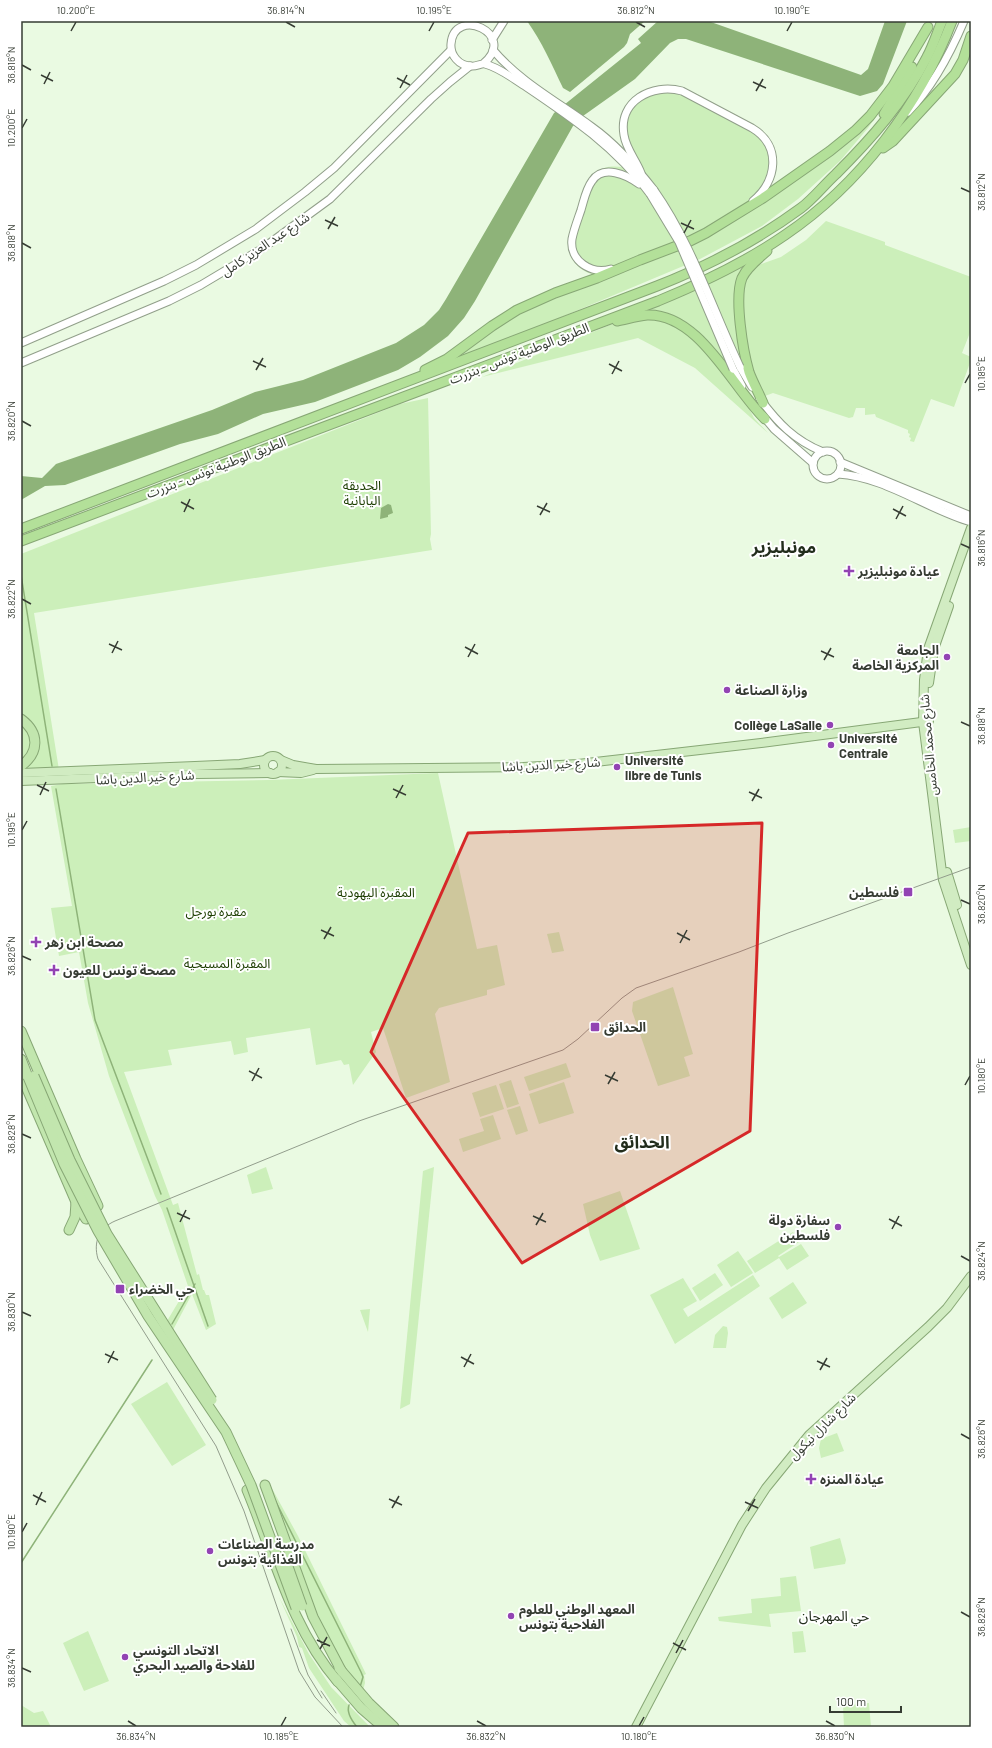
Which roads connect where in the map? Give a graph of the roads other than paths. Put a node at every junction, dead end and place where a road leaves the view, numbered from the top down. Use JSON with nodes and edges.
{"nodes":[{"id":1,"x":504,"y":21,"type":"edge"},
{"id":2,"x":942,"y":21,"type":"edge"},
{"id":3,"x":952,"y":21,"type":"edge"},
{"id":4,"x":964,"y":21,"type":"edge"},
{"id":5,"x":473,"y":23,"type":"edge"},
{"id":6,"x":929,"y":24,"type":"edge"},
{"id":7,"x":971,"y":36,"type":"edge"},
{"id":8,"x":492,"y":40,"type":"junction"},
{"id":9,"x":451,"y":50,"type":"junction"},
{"id":10,"x":493,"y":50,"type":"junction"},
{"id":11,"x":935,"y":51,"type":"junction"},
{"id":12,"x":484,"y":63,"type":"junction"},
{"id":13,"x":470,"y":66,"type":"junction"},
{"id":14,"x":548,"y":98,"type":"junction"},
{"id":15,"x":900,"y":119,"type":"junction"},
{"id":16,"x":591,"y":129,"type":"junction"},
{"id":17,"x":863,"y":147,"type":"junction"},
{"id":18,"x":873,"y":154,"type":"junction"},
{"id":19,"x":641,"y":172,"type":"junction"},
{"id":20,"x":651,"y":191,"type":"junction"},
{"id":21,"x":739,"y":213,"type":"junction"},
{"id":22,"x":786,"y":234,"type":"junction"},
{"id":23,"x":640,"y":260,"type":"junction"},
{"id":24,"x":588,"y":326,"type":"junction"},
{"id":25,"x":21,"y":343,"type":"edge"},
{"id":26,"x":21,"y":363,"type":"edge"},
{"id":27,"x":736,"y":368,"type":"junction"},
{"id":28,"x":396,"y":387,"type":"junction"},
{"id":29,"x":763,"y":403,"type":"junction"},
{"id":30,"x":765,"y":419,"type":"junction"},
{"id":31,"x":822,"y":452,"type":"junction"},
{"id":32,"x":840,"y":462,"type":"junction"},
{"id":33,"x":813,"y":463,"type":"junction"},
{"id":34,"x":838,"y":474,"type":"junction"},
{"id":35,"x":971,"y":516,"type":"edge"},
{"id":36,"x":971,"y":522,"type":"edge"},
{"id":37,"x":971,"y":528,"type":"edge"},
{"id":38,"x":21,"y":529,"type":"edge"},
{"id":39,"x":21,"y":541,"type":"edge"},
{"id":40,"x":971,"y":542,"type":"edge"},
{"id":41,"x":21,"y":719,"type":"edge"},
{"id":42,"x":926,"y":722,"type":"junction"},
{"id":43,"x":265,"y":760,"type":"junction"},
{"id":44,"x":281,"y":760,"type":"junction"},
{"id":45,"x":21,"y":766,"type":"edge"},
{"id":46,"x":316,"y":769,"type":"junction"},
{"id":47,"x":21,"y":773,"type":"edge"},
{"id":48,"x":274,"y":773,"type":"junction"},
{"id":49,"x":21,"y":781,"type":"edge"},
{"id":50,"x":971,"y":949,"type":"edge"},
{"id":51,"x":971,"y":965,"type":"edge"},
{"id":52,"x":21,"y":1031,"type":"edge"},
{"id":53,"x":21,"y":1041,"type":"edge"},
{"id":54,"x":21,"y":1059,"type":"edge"},
{"id":55,"x":28,"y":1076,"type":"edge"},
{"id":56,"x":76,"y":1202,"type":"junction"},
{"id":57,"x":98,"y":1206,"type":"dead end"},
{"id":58,"x":86,"y":1219,"type":"dead end"},
{"id":59,"x":69,"y":1230,"type":"dead end"},
{"id":60,"x":971,"y":1276,"type":"edge"},
{"id":61,"x":265,"y":1485,"type":"dead end"},
{"id":62,"x":247,"y":1490,"type":"dead end"},
{"id":63,"x":299,"y":1607,"type":"junction"},
{"id":64,"x":342,"y":1672,"type":"junction"},
{"id":65,"x":338,"y":1682,"type":"junction"},
{"id":66,"x":365,"y":1706,"type":"junction"},
{"id":67,"x":382,"y":1727,"type":"edge"},
{"id":68,"x":394,"y":1727,"type":"edge"},
{"id":69,"x":399,"y":1727,"type":"edge"},
{"id":70,"x":636,"y":1727,"type":"edge"}],
"edges":[{"from":1,"to":8,"type":"main road"},
{"from":2,"to":11,"type":"highway"},
{"from":3,"to":11,"type":"highway"},
{"from":4,"to":15,"type":"main road"},
{"from":5,"to":8,"type":"main road"},
{"from":5,"to":9,"type":"main road"},
{"from":6,"to":17,"type":"highway"},
{"from":6,"to":21,"type":"highway"},
{"from":7,"to":18,"type":"highway"},
{"from":8,"to":10,"type":"main road"},
{"from":9,"to":13,"type":"main road"},
{"from":9,"to":25,"type":"main road","name":"شارع عبد العزيز كامل"},
{"from":10,"to":12,"type":"main road"},
{"from":10,"to":14,"type":"main road"},
{"from":11,"to":15,"type":"highway","name":"الطريق الوطنية تونس - بنزرت"},
{"from":11,"to":17,"type":"highway","name":"الطريق الوطنية تونس - بنزرت"},
{"from":12,"to":13,"type":"main road"},
{"from":12,"to":14,"type":"main road"},
{"from":13,"to":26,"type":"main road","name":"شارع عبد العزيز كامل"},
{"from":14,"to":16,"type":"main road"},
{"from":15,"to":18,"type":"highway","name":"الطريق الوطنية تونس - بنزرت"},
{"from":16,"to":19,"type":"main road"},
{"from":16,"to":20,"type":"main road"},
{"from":17,"to":28,"type":"highway","name":"الطريق الوطنية تونس - بنزرت"},
{"from":18,"to":22,"type":"highway","name":"الطريق الوطنية تونس - بنزرت"},
{"from":19,"to":20,"type":"main road"},
{"from":19,"to":21,"type":"main road"},
{"from":20,"to":23,"type":"main road"},
{"from":20,"to":27,"type":"main road","bridge":true},
{"from":21,"to":23,"type":"highway"},
{"from":22,"to":24,"type":"highway","name":"الطريق الوطنية تونس - بنزرت"},
{"from":22,"to":29,"type":"highway"},
{"from":23,"to":28,"type":"highway"},
{"from":24,"to":30,"type":"highway"},
{"from":24,"to":39,"type":"highway","name":"الطريق الوطنية تونس - بنزرت"},
{"from":27,"to":29,"type":"main road"},
{"from":27,"to":30,"type":"main road"},
{"from":28,"to":38,"type":"highway","name":"الطريق الوطنية تونس - بنزرت"},
{"from":29,"to":31,"type":"main road"},
{"from":30,"to":33,"type":"main road"},
{"from":31,"to":32,"type":"main road"},
{"from":31,"to":33,"type":"main road"},
{"from":32,"to":34,"type":"main road"},
{"from":32,"to":35,"type":"main road"},
{"from":33,"to":34,"type":"main road"},
{"from":34,"to":36,"type":"main road"},
{"from":37,"to":42,"type":"main road","name":"شارع محمد الخامس"},
{"from":40,"to":42,"type":"main road","name":"شارع محمد الخامس"},
{"from":41,"to":45,"type":"highway"},
{"from":42,"to":46,"type":"main road","name":"شارع خير الدين باشا"},
{"from":42,"to":50,"type":"main road","name":"شارع محمد الخامس"},
{"from":42,"to":51,"type":"main road","name":"شارع محمد الخامس"},
{"from":43,"to":44,"type":"main road"},
{"from":43,"to":47,"type":"main road","name":"شارع خير الدين باشا"},
{"from":43,"to":48,"type":"main road"},
{"from":44,"to":46,"type":"main road","name":"شارع خير الدين باشا"},
{"from":44,"to":48,"type":"main road"},
{"from":46,"to":48,"type":"main road","name":"شارع خير الدين باشا"},
{"from":48,"to":49,"type":"main road","name":"شارع خير الدين باشا"},
{"from":52,"to":57,"type":"highway"},
{"from":53,"to":55,"type":"highway"},
{"from":54,"to":55,"type":"highway"},
{"from":55,"to":56,"type":"highway"},
{"from":55,"to":63,"type":"highway","bridge":true},
{"from":56,"to":58,"type":"highway"},
{"from":56,"to":59,"type":"highway"},
{"from":60,"to":70,"type":"main road","name":"شارع شارل نيكول"},
{"from":61,"to":64,"type":"highway"},
{"from":62,"to":65,"type":"highway"},
{"from":63,"to":64,"type":"highway"},
{"from":63,"to":65,"type":"highway"},
{"from":64,"to":66,"type":"highway"},
{"from":65,"to":66,"type":"highway"},
{"from":66,"to":67,"type":"highway"},
{"from":66,"to":68,"type":"highway"},
{"from":66,"to":69,"type":"highway"}]}
